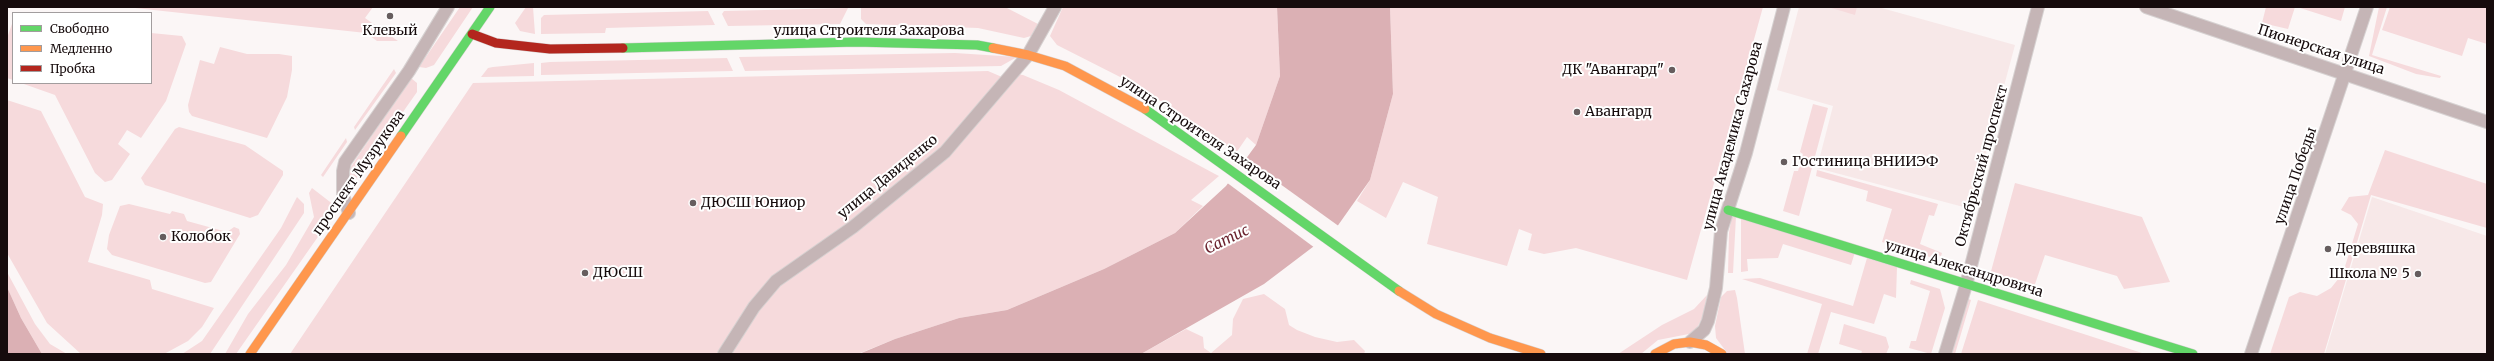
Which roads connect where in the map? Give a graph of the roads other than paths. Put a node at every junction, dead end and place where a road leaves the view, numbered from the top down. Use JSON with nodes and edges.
{"nodes":[{"id":1,"x":448,"y":7,"type":"edge"},
{"id":2,"x":490,"y":7,"type":"edge"},
{"id":3,"x":1055,"y":7,"type":"edge"},
{"id":4,"x":1784,"y":7,"type":"edge"},
{"id":5,"x":2038,"y":7,"type":"edge"},
{"id":6,"x":2146,"y":7,"type":"edge"},
{"id":7,"x":2367,"y":7,"type":"edge"},
{"id":8,"x":472,"y":34,"type":"junction"},
{"id":9,"x":1028,"y":55,"type":"junction"},
{"id":10,"x":2346,"y":74,"type":"junction"},
{"id":11,"x":2487,"y":122,"type":"edge"},
{"id":12,"x":1728,"y":210,"type":"junction"},
{"id":13,"x":349,"y":213,"type":"junction"},
{"id":14,"x":1966,"y":285,"type":"junction"},
{"id":15,"x":1708,"y":321,"type":"junction"},
{"id":16,"x":1690,"y":342,"type":"junction"},
{"id":17,"x":250,"y":354,"type":"edge"},
{"id":18,"x":724,"y":354,"type":"edge"},
{"id":19,"x":1542,"y":354,"type":"edge"},
{"id":20,"x":1655,"y":354,"type":"edge"},
{"id":21,"x":1721,"y":354,"type":"edge"},
{"id":22,"x":1945,"y":354,"type":"edge"},
{"id":23,"x":2193,"y":354,"type":"edge"},
{"id":24,"x":2251,"y":354,"type":"edge"}],
"edges":[{"from":1,"to":13,"type":"street"},
{"from":2,"to":8,"type":"street","name":"проспект Музрукова"},
{"from":3,"to":9,"type":"street","name":"улица Давиденко"},
{"from":4,"to":12,"type":"street","name":"улица Академика Сахарова"},
{"from":5,"to":14,"type":"street","name":"Октябрьский проспект"},
{"from":6,"to":10,"type":"street","name":"Пионерская улица"},
{"from":7,"to":10,"type":"street","name":"улица Победы"},
{"from":8,"to":9,"type":"street","name":"улица Строителя Захарова"},
{"from":8,"to":13,"type":"street","name":"проспект Музрукова"},
{"from":9,"to":18,"type":"street","name":"улица Давиденко"},
{"from":9,"to":19,"type":"street","name":"улица Строителя Захарова"},
{"from":10,"to":11,"type":"street","name":"Пионерская улица"},
{"from":10,"to":24,"type":"street","name":"улица Победы"},
{"from":12,"to":14,"type":"street","name":"улица Александровича"},
{"from":12,"to":15,"type":"street","name":"улица Академика Сахарова"},
{"from":13,"to":17,"type":"street","name":"проспект Музрукова"},
{"from":14,"to":22,"type":"street","name":"Октябрьский проспект"},
{"from":14,"to":23,"type":"street","name":"улица Александровича"},
{"from":15,"to":16,"type":"street","name":"улица Академика Сахарова"},
{"from":15,"to":21,"type":"street","name":"улица Академика Сахарова"},
{"from":16,"to":20,"type":"street","name":"улица Академика Сахарова"},
{"from":16,"to":21,"type":"street","name":"улица Академика Сахарова"}]}
